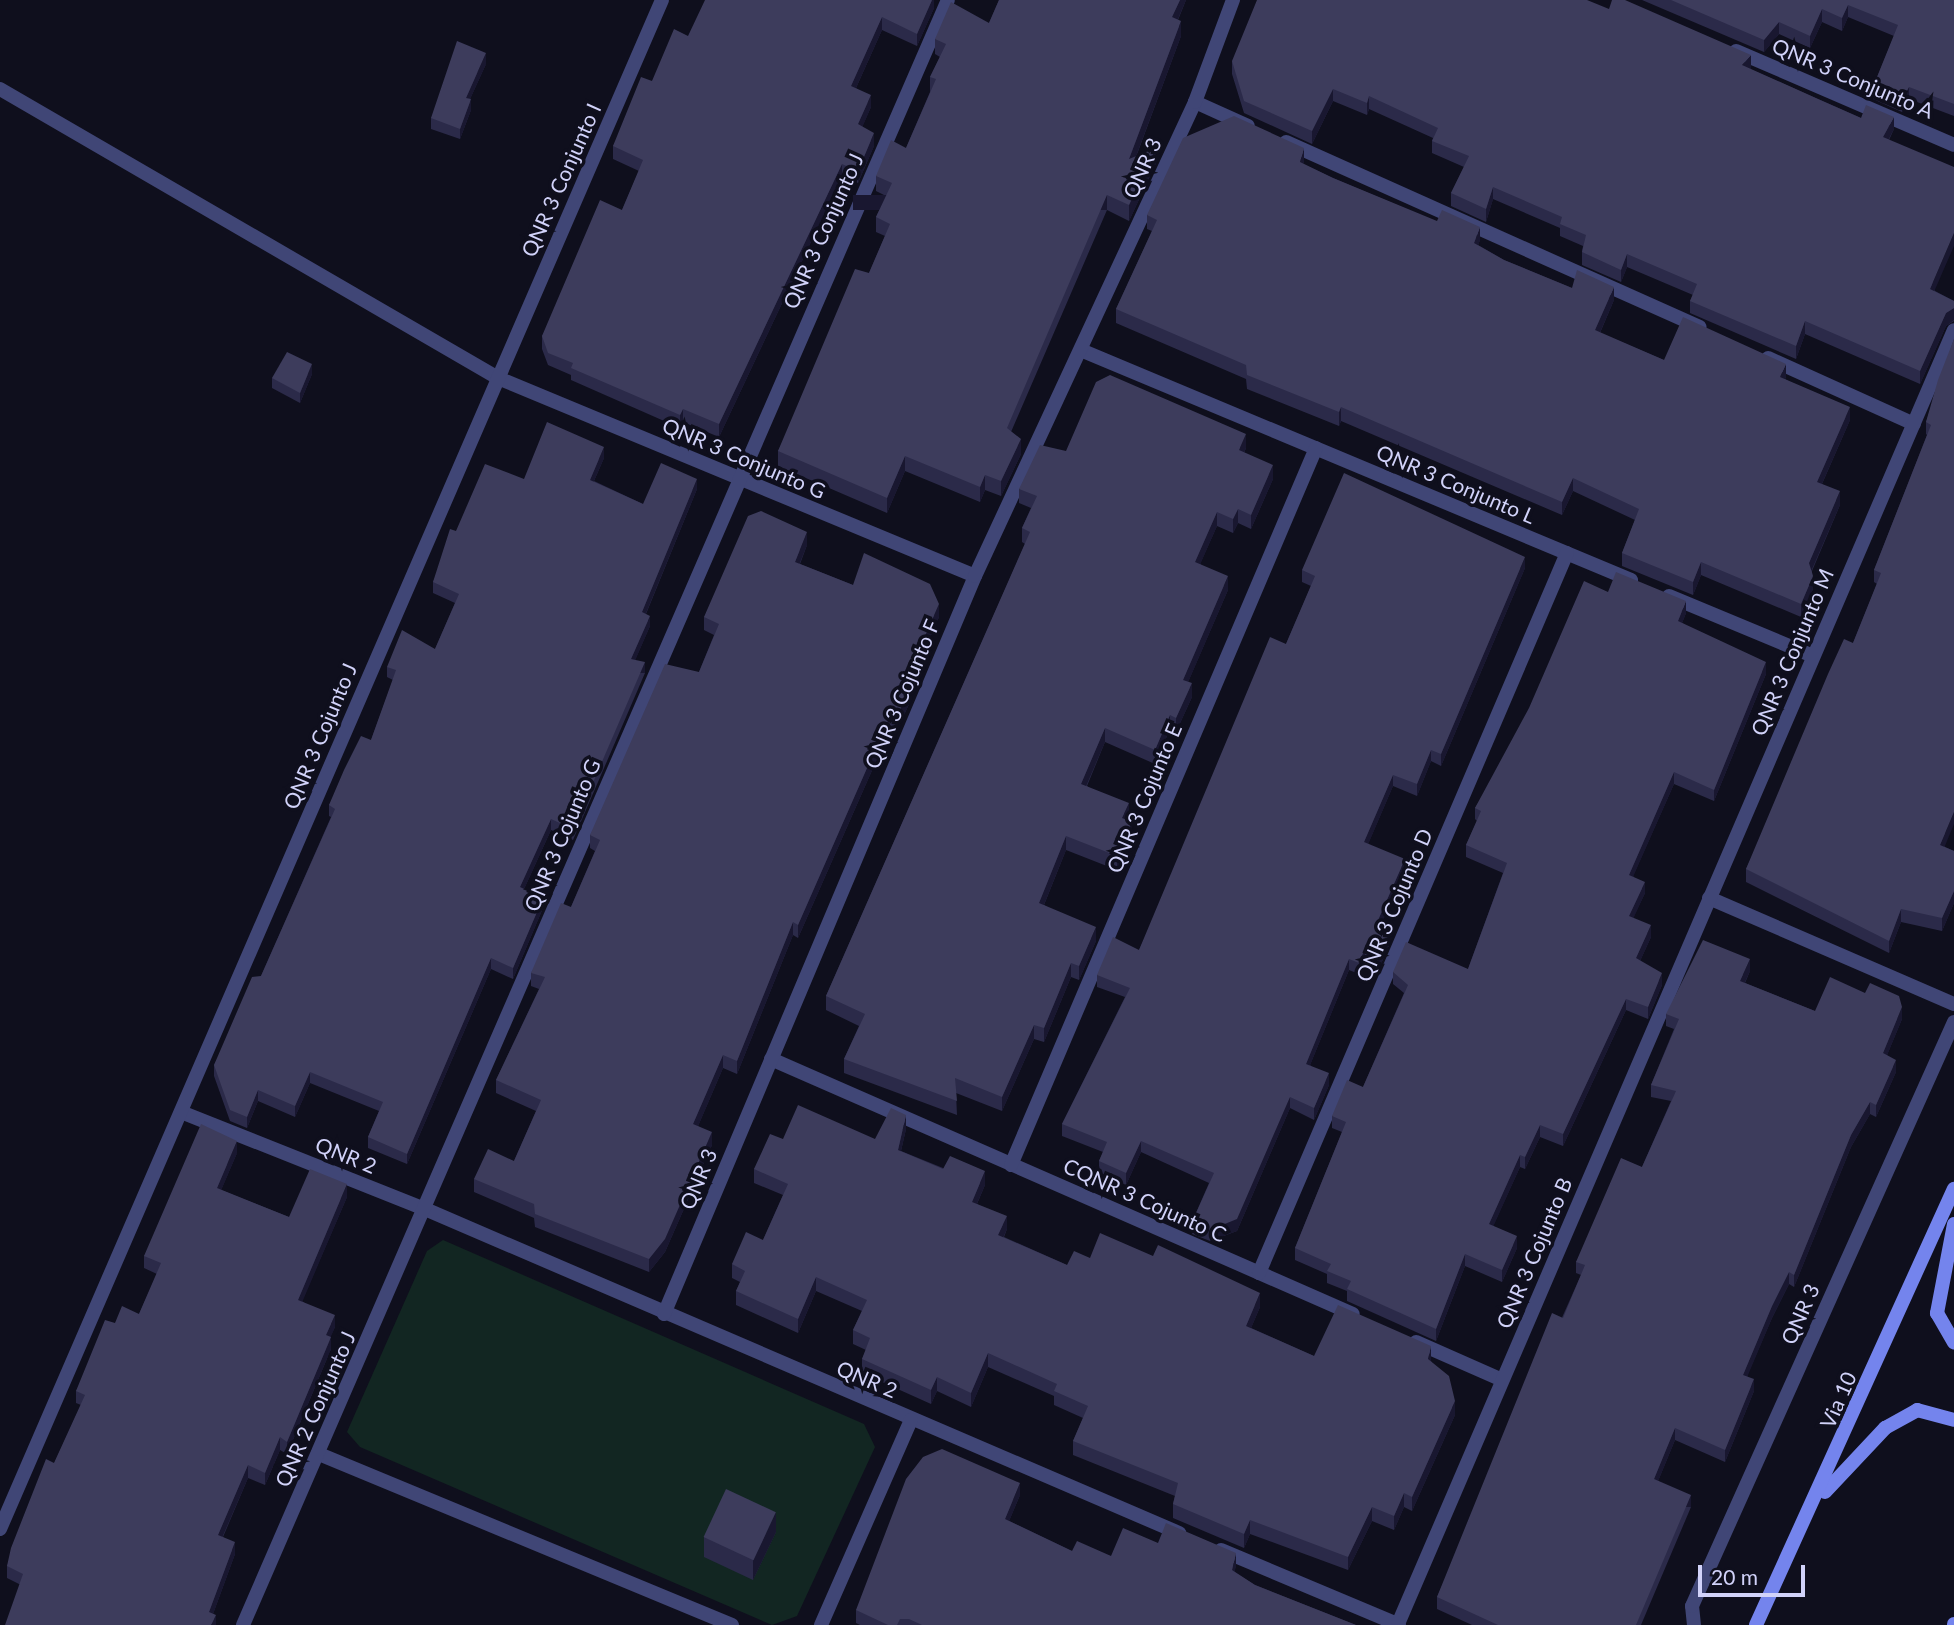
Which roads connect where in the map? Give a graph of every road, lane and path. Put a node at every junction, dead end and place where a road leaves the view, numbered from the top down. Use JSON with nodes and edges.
{"nodes":[{"id":1,"x":662,"y":0,"type":"edge"},
{"id":2,"x":948,"y":0,"type":"edge"},
{"id":3,"x":1233,"y":0,"type":"edge"},
{"id":4,"x":1718,"y":43,"type":"edge"},
{"id":5,"x":0,"y":89,"type":"edge"},
{"id":6,"x":1195,"y":102,"type":"junction"},
{"id":7,"x":1954,"y":145,"type":"edge"},
{"id":8,"x":1954,"y":330,"type":"edge"},
{"id":9,"x":1713,"y":333,"type":"edge"},
{"id":10,"x":1750,"y":350,"type":"edge"},
{"id":11,"x":1083,"y":351,"type":"junction"},
{"id":12,"x":498,"y":378,"type":"junction"},
{"id":13,"x":1914,"y":424,"type":"junction"},
{"id":14,"x":1317,"y":448,"type":"junction"},
{"id":15,"x":737,"y":478,"type":"junction"},
{"id":16,"x":1567,"y":553,"type":"junction"},
{"id":17,"x":975,"y":576,"type":"junction"},
{"id":18,"x":1813,"y":656,"type":"junction"},
{"id":19,"x":1709,"y":898,"type":"junction"},
{"id":20,"x":1954,"y":1004,"type":"edge"},
{"id":21,"x":1954,"y":1023,"type":"edge"},
{"id":22,"x":771,"y":1059,"type":"junction"},
{"id":23,"x":181,"y":1112,"type":"junction"},
{"id":24,"x":1011,"y":1165,"type":"junction"},
{"id":25,"x":1954,"y":1189,"type":"edge"},
{"id":26,"x":425,"y":1209,"type":"junction"},
{"id":27,"x":1954,"y":1224,"type":"edge"},
{"id":28,"x":1259,"y":1273,"type":"junction"},
{"id":29,"x":664,"y":1314,"type":"junction"},
{"id":30,"x":1374,"y":1324,"type":"edge"},
{"id":31,"x":1400,"y":1335,"type":"edge"},
{"id":32,"x":1954,"y":1343,"type":"edge"},
{"id":33,"x":1502,"y":1380,"type":"junction"},
{"id":34,"x":911,"y":1420,"type":"junction"},
{"id":35,"x":1954,"y":1420,"type":"edge"},
{"id":36,"x":319,"y":1454,"type":"junction"},
{"id":37,"x":1816,"y":1502,"type":"junction"},
{"id":38,"x":0,"y":1529,"type":"edge"},
{"id":39,"x":243,"y":1625,"type":"edge"},
{"id":40,"x":732,"y":1625,"type":"edge"},
{"id":41,"x":821,"y":1625,"type":"edge"},
{"id":42,"x":1399,"y":1625,"type":"edge"},
{"id":43,"x":1694,"y":1625,"type":"edge"},
{"id":44,"x":1756,"y":1625,"type":"edge"}],
"edges":[{"from":1,"to":12,"type":"street","name":"QNR 3 Conjunto I"},
{"from":2,"to":15,"type":"street","name":"QNR 3 Conjunto J"},
{"from":3,"to":6,"type":"street","name":"QNR 3"},
{"from":4,"to":7,"type":"street","name":"QNR 3 Conjunto A"},
{"from":5,"to":12,"type":"street","name":"QNR 3 Conjunto G"},
{"from":6,"to":9,"type":"street"},
{"from":6,"to":11,"type":"street","name":"QNR 3"},
{"from":8,"to":13,"type":"street","name":"QNR 3 Conjunto M"},
{"from":10,"to":13,"type":"street"},
{"from":11,"to":14,"type":"street","name":"QNR 3 Conjunto L"},
{"from":11,"to":17,"type":"street","name":"QNR 3 Cojunto F"},
{"from":12,"to":15,"type":"street","name":"QNR 3 Conjunto G"},
{"from":12,"to":23,"type":"street","name":"QNR 3 Cojunto J"},
{"from":13,"to":18,"type":"street","name":"QNR 3 Conjunto M"},
{"from":14,"to":16,"type":"street","name":"QNR 3 Conjunto L"},
{"from":14,"to":24,"type":"street","name":"QNR 3 Cojunto E"},
{"from":15,"to":17,"type":"street","name":"QNR 3 Conjunto G"},
{"from":15,"to":26,"type":"street","name":"QNR 3 Cojunto G"},
{"from":16,"to":18,"type":"street","name":"QNR 3 Conjunto L"},
{"from":16,"to":28,"type":"street","name":"QNR 3 Cojunto D"},
{"from":17,"to":22,"type":"street","name":"QNR 3 Cojunto F"},
{"from":18,"to":19,"type":"street","name":"QNR 3 Conjunto M"},
{"from":19,"to":20,"type":"street"},
{"from":19,"to":33,"type":"street","name":"QNR 3 Cojunto B"},
{"from":21,"to":43,"type":"street","name":"QNR 3"},
{"from":22,"to":24,"type":"street","name":"CQNR 3 Cojunto C"},
{"from":22,"to":29,"type":"street","name":"QNR 3"},
{"from":23,"to":26,"type":"street","name":"QNR 2"},
{"from":23,"to":38,"type":"street"},
{"from":24,"to":28,"type":"street","name":"CQNR 3 Cojunto C"},
{"from":25,"to":37,"type":"main road","name":"Via 10"},
{"from":26,"to":29,"type":"street","name":"QNR 2"},
{"from":26,"to":36,"type":"street","name":"QNR 2 Conjunto J"},
{"from":27,"to":32,"type":"main road"},
{"from":28,"to":30,"type":"street","name":"CQNR 3 Cojunto C"},
{"from":29,"to":34,"type":"street","name":"QNR 2"},
{"from":31,"to":33,"type":"street"},
{"from":33,"to":42,"type":"street","name":"QNR 3 Cojunto B"},
{"from":34,"to":41,"type":"street","name":"QNR 2"},
{"from":34,"to":42,"type":"street","name":"QNR 2"},
{"from":35,"to":37,"type":"main road"},
{"from":36,"to":39,"type":"street","name":"QNR 2 Conjunto J"},
{"from":36,"to":40,"type":"street"},
{"from":37,"to":44,"type":"main road","name":"Via 10"}]}
